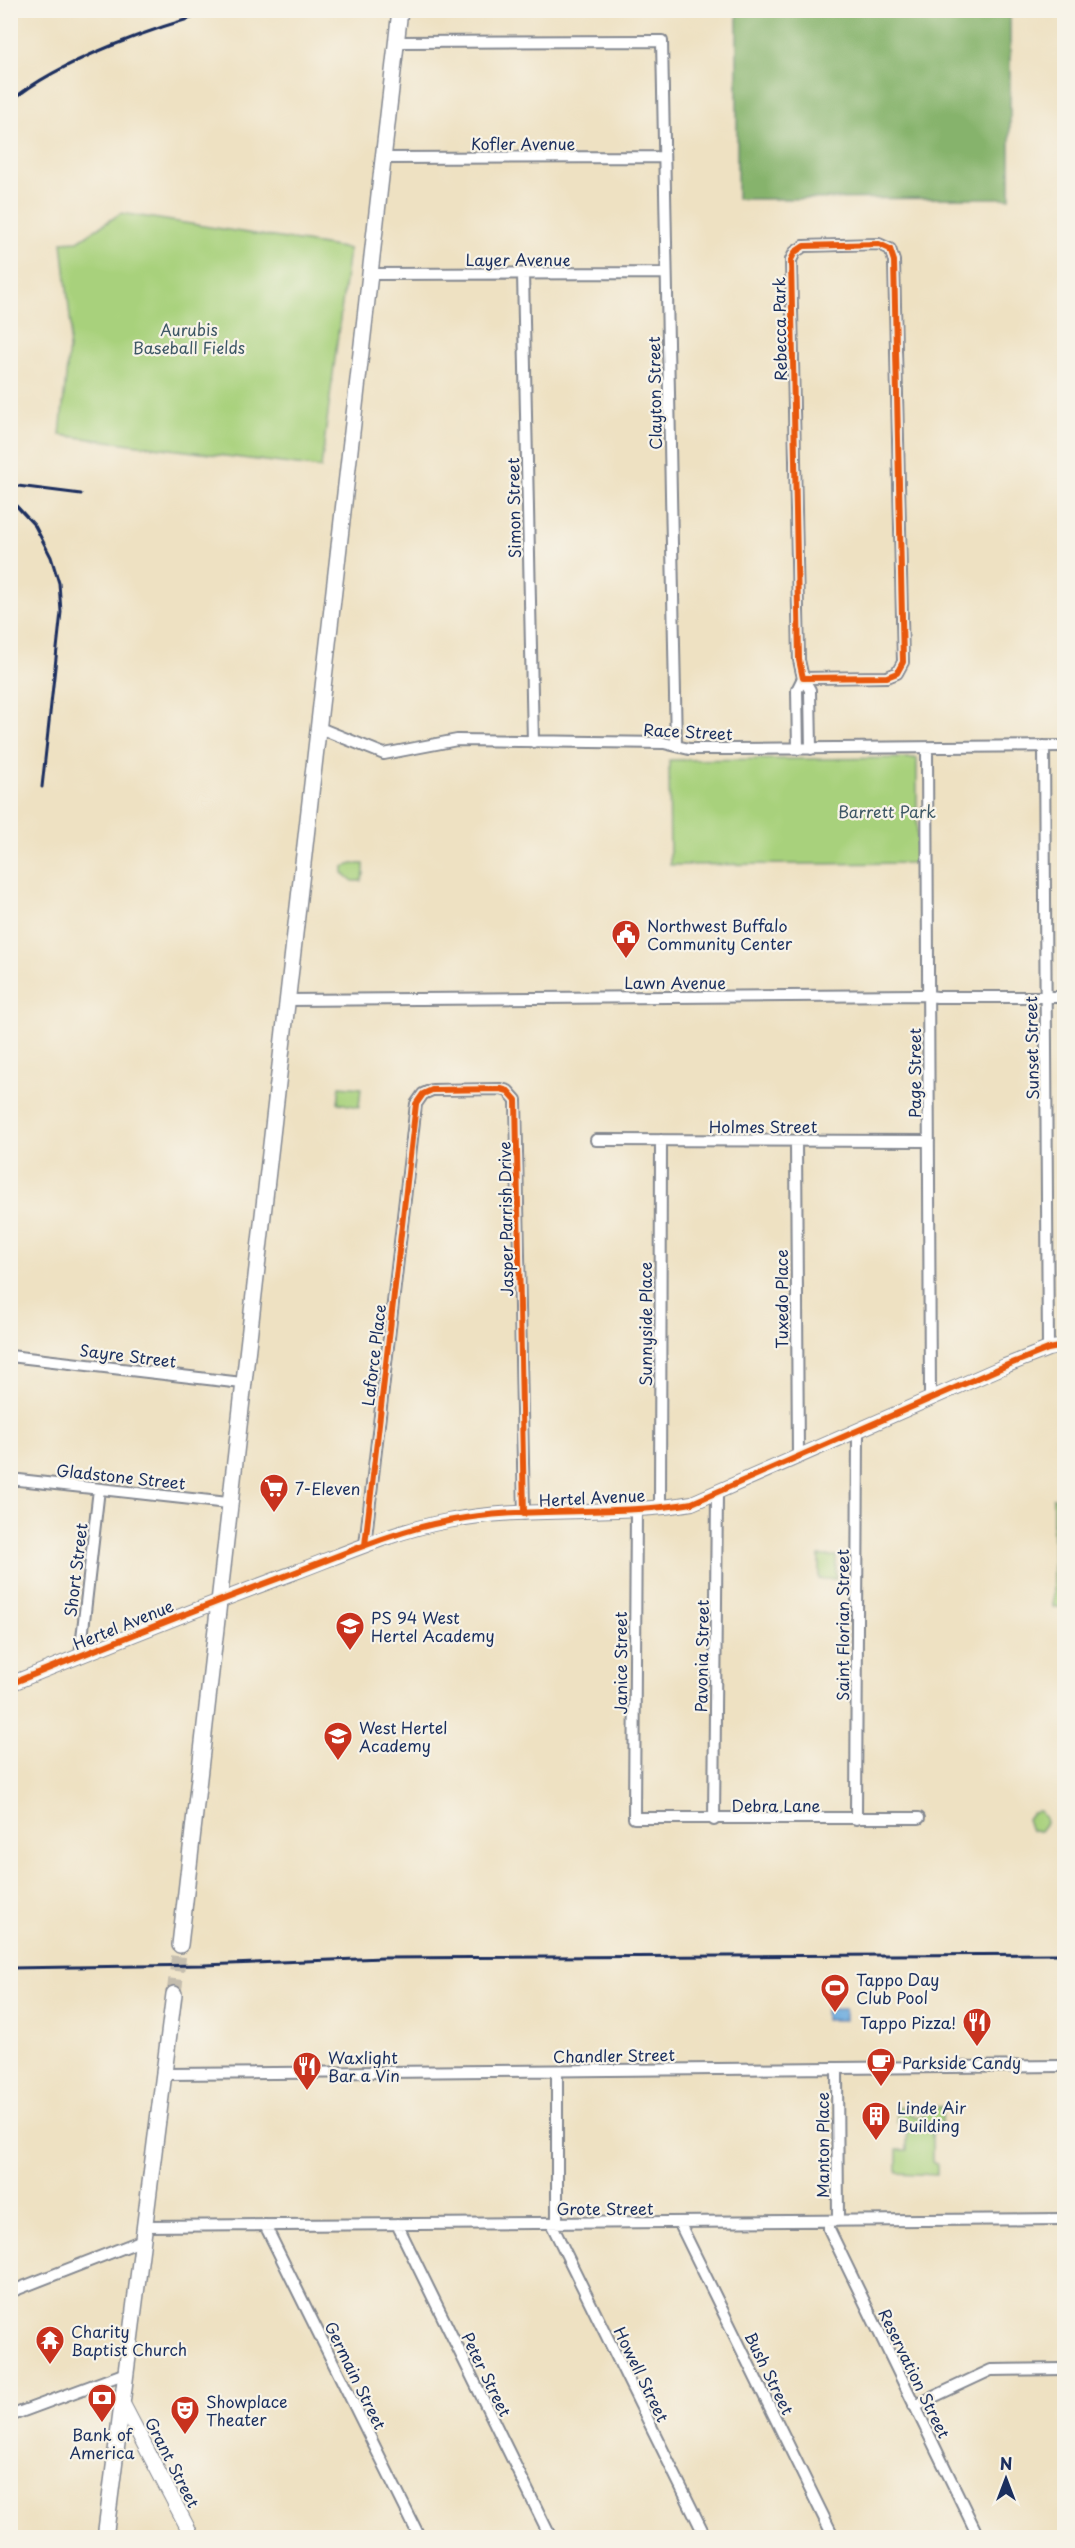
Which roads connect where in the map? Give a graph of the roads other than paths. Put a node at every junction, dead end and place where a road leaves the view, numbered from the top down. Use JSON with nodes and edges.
{"nodes":[{"id":1,"x":400,"y":10,"type":"edge"},
{"id":2,"x":396,"y":42,"type":"junction"},
{"id":3,"x":383,"y":158,"type":"junction"},
{"id":4,"x":664,"y":158,"type":"junction"},
{"id":5,"x":666,"y":273,"type":"junction"},
{"id":6,"x":370,"y":274,"type":"junction"},
{"id":7,"x":523,"y":274,"type":"junction"},
{"id":8,"x":802,"y":678,"type":"junction"},
{"id":9,"x":317,"y":727,"type":"junction"},
{"id":10,"x":533,"y":742,"type":"junction"},
{"id":11,"x":675,"y":745,"type":"junction"},
{"id":12,"x":1044,"y":746,"type":"junction"},
{"id":13,"x":1065,"y":746,"type":"edge"},
{"id":14,"x":798,"y":749,"type":"junction"},
{"id":15,"x":811,"y":749,"type":"junction"},
{"id":16,"x":927,"y":749,"type":"junction"},
{"id":17,"x":929,"y":996,"type":"junction"},
{"id":18,"x":1045,"y":997,"type":"junction"},
{"id":19,"x":1065,"y":997,"type":"edge"},
{"id":20,"x":286,"y":1000,"type":"junction"},
{"id":21,"x":596,"y":1140,"type":"dead end"},
{"id":22,"x":661,"y":1140,"type":"junction"},
{"id":23,"x":796,"y":1141,"type":"junction"},
{"id":24,"x":929,"y":1141,"type":"junction"},
{"id":25,"x":408,"y":1169,"type":"joint"},
{"id":26,"x":1065,"y":1346,"type":"edge"},
{"id":27,"x":1048,"y":1349,"type":"junction"},
{"id":28,"x":10,"y":1356,"type":"edge"},
{"id":29,"x":242,"y":1383,"type":"junction"},
{"id":30,"x":930,"y":1398,"type":"junction"},
{"id":31,"x":858,"y":1430,"type":"junction"},
{"id":32,"x":798,"y":1457,"type":"junction"},
{"id":33,"x":10,"y":1479,"type":"edge"},
{"id":34,"x":99,"y":1489,"type":"junction"},
{"id":35,"x":717,"y":1493,"type":"junction"},
{"id":36,"x":228,"y":1503,"type":"junction"},
{"id":37,"x":660,"y":1507,"type":"junction"},
{"id":38,"x":636,"y":1508,"type":"junction"},
{"id":39,"x":524,"y":1514,"type":"junction"},
{"id":40,"x":365,"y":1545,"type":"junction"},
{"id":41,"x":218,"y":1601,"type":"junction"},
{"id":42,"x":80,"y":1656,"type":"junction"},
{"id":43,"x":10,"y":1684,"type":"edge"},
{"id":44,"x":634,"y":1818,"type":"joint"},
{"id":45,"x":919,"y":1818,"type":"dead end"},
{"id":46,"x":856,"y":1819,"type":"junction"},
{"id":47,"x":714,"y":1820,"type":"junction"},
{"id":48,"x":180,"y":1945,"type":"tunnel mouth"},
{"id":49,"x":174,"y":1994,"type":"tunnel mouth"},
{"id":50,"x":1065,"y":2066,"type":"edge"},
{"id":51,"x":837,"y":2068,"type":"junction"},
{"id":52,"x":557,"y":2071,"type":"junction"},
{"id":53,"x":165,"y":2074,"type":"junction"},
{"id":54,"x":1065,"y":2219,"type":"edge"},
{"id":55,"x":834,"y":2221,"type":"junction"},
{"id":56,"x":679,"y":2222,"type":"junction"},
{"id":57,"x":554,"y":2223,"type":"junction"},
{"id":58,"x":397,"y":2224,"type":"junction"},
{"id":59,"x":265,"y":2225,"type":"junction"},
{"id":60,"x":144,"y":2233,"type":"junction"},
{"id":61,"x":10,"y":2292,"type":"edge"},
{"id":62,"x":1065,"y":2369,"type":"edge"},
{"id":63,"x":126,"y":2373,"type":"junction"},
{"id":64,"x":122,"y":2402,"type":"junction"},
{"id":65,"x":914,"y":2406,"type":"junction"},
{"id":66,"x":10,"y":2416,"type":"edge"},
{"id":67,"x":105,"y":2538,"type":"edge"},
{"id":68,"x":193,"y":2538,"type":"edge"},
{"id":69,"x":420,"y":2538,"type":"edge"},
{"id":70,"x":551,"y":2538,"type":"edge"},
{"id":71,"x":706,"y":2538,"type":"edge"},
{"id":72,"x":834,"y":2538,"type":"edge"},
{"id":73,"x":979,"y":2538,"type":"edge"}],
"edges":[{"from":1,"to":2,"type":"main road"},
{"from":2,"to":3,"type":"main road"},
{"from":2,"to":4,"type":"street","name":"Clayton Street"},
{"from":3,"to":4,"type":"street","name":"Kofler Avenue"},
{"from":3,"to":6,"type":"main road"},
{"from":4,"to":5,"type":"street","name":"Clayton Street"},
{"from":5,"to":7,"type":"street","name":"Layer Avenue"},
{"from":5,"to":11,"type":"street","name":"Clayton Street"},
{"from":6,"to":7,"type":"street","name":"Layer Avenue"},
{"from":6,"to":9,"type":"main road"},
{"from":7,"to":10,"type":"street","name":"Simon Street"},
{"from":8,"to":8,"type":"street","name":"Rebecca Park"},
{"from":8,"to":14,"type":"street","name":"Rebecca Park"},
{"from":8,"to":15,"type":"street","name":"Rebecca Park"},
{"from":9,"to":10,"type":"street","name":"Race Street"},
{"from":9,"to":20,"type":"main road"},
{"from":10,"to":11,"type":"street","name":"Race Street"},
{"from":11,"to":14,"type":"street","name":"Race Street"},
{"from":12,"to":13,"type":"street","name":"Race Street"},
{"from":12,"to":16,"type":"street","name":"Race Street"},
{"from":12,"to":18,"type":"street","name":"Sunset Street"},
{"from":14,"to":15,"type":"street","name":"Race Street"},
{"from":15,"to":16,"type":"street","name":"Race Street"},
{"from":16,"to":17,"type":"street","name":"Page Street"},
{"from":17,"to":18,"type":"street","name":"Lawn Avenue"},
{"from":17,"to":20,"type":"street","name":"Lawn Avenue"},
{"from":17,"to":24,"type":"street","name":"Page Street"},
{"from":18,"to":19,"type":"street","name":"Lawn Avenue"},
{"from":18,"to":27,"type":"street","name":"Sunset Street"},
{"from":20,"to":29,"type":"main road"},
{"from":21,"to":22,"type":"street","name":"Holmes Street"},
{"from":22,"to":23,"type":"street","name":"Holmes Street"},
{"from":22,"to":37,"type":"street","name":"Sunnyside Place"},
{"from":23,"to":24,"type":"street","name":"Holmes Street"},
{"from":23,"to":32,"type":"street","name":"Tuxedo Place"},
{"from":24,"to":30,"type":"street","name":"Page Street"},
{"from":25,"to":39,"type":"street","name":"Jasper Parrish Drive"},
{"from":25,"to":40,"type":"street","name":"Laforce Place"},
{"from":26,"to":27,"type":"street","name":"Hertel Avenue"},
{"from":27,"to":30,"type":"street","name":"Hertel Avenue"},
{"from":28,"to":29,"type":"street","name":"Sayre Street"},
{"from":29,"to":36,"type":"main road"},
{"from":30,"to":31,"type":"street","name":"Hertel Avenue"},
{"from":31,"to":32,"type":"street","name":"Hertel Avenue"},
{"from":31,"to":46,"type":"street","name":"Saint Florian Street"},
{"from":32,"to":35,"type":"street","name":"Hertel Avenue"},
{"from":33,"to":34,"type":"street","name":"Gladstone Street"},
{"from":34,"to":36,"type":"street","name":"Gladstone Street"},
{"from":34,"to":42,"type":"street","name":"Short Street"},
{"from":35,"to":37,"type":"street","name":"Hertel Avenue"},
{"from":35,"to":47,"type":"street","name":"Pavonia Street"},
{"from":36,"to":41,"type":"main road"},
{"from":37,"to":38,"type":"street","name":"Hertel Avenue"},
{"from":38,"to":39,"type":"street","name":"Hertel Avenue"},
{"from":38,"to":44,"type":"street","name":"Janice Street"},
{"from":39,"to":40,"type":"street","name":"Hertel Avenue"},
{"from":40,"to":41,"type":"street","name":"Hertel Avenue"},
{"from":41,"to":42,"type":"street","name":"Hertel Avenue"},
{"from":41,"to":48,"type":"main road"},
{"from":42,"to":43,"type":"street","name":"Hertel Avenue"},
{"from":44,"to":47,"type":"street","name":"Debra Lane"},
{"from":45,"to":46,"type":"street","name":"Debra Lane"},
{"from":46,"to":47,"type":"street","name":"Debra Lane"},
{"from":49,"to":53,"type":"main road"},
{"from":50,"to":51,"type":"street","name":"Chandler Street"},
{"from":51,"to":52,"type":"street","name":"Chandler Street"},
{"from":51,"to":55,"type":"street","name":"Manton Place"},
{"from":52,"to":53,"type":"street","name":"Chandler Street"},
{"from":52,"to":57,"type":"street","name":"Howell Street"},
{"from":53,"to":60,"type":"main road"},
{"from":54,"to":55,"type":"street","name":"Grote Street"},
{"from":55,"to":56,"type":"street","name":"Grote Street"},
{"from":55,"to":65,"type":"street","name":"Reservation Street"},
{"from":56,"to":57,"type":"street","name":"Grote Street"},
{"from":56,"to":72,"type":"street","name":"Bush Street"},
{"from":57,"to":58,"type":"street","name":"Grote Street"},
{"from":57,"to":71,"type":"street","name":"Howell Street"},
{"from":58,"to":59,"type":"street","name":"Grote Street"},
{"from":58,"to":70,"type":"street","name":"Peter Street"},
{"from":59,"to":60,"type":"street","name":"Grote Street"},
{"from":59,"to":69,"type":"street","name":"Germain Street"},
{"from":60,"to":61,"type":"street"},
{"from":60,"to":63,"type":"main road"},
{"from":62,"to":65,"type":"street"},
{"from":63,"to":64,"type":"main road"},
{"from":63,"to":66,"type":"street"},
{"from":64,"to":67,"type":"main road"},
{"from":64,"to":68,"type":"street","name":"Grant Street"},
{"from":65,"to":73,"type":"street","name":"Reservation Street"}]}
